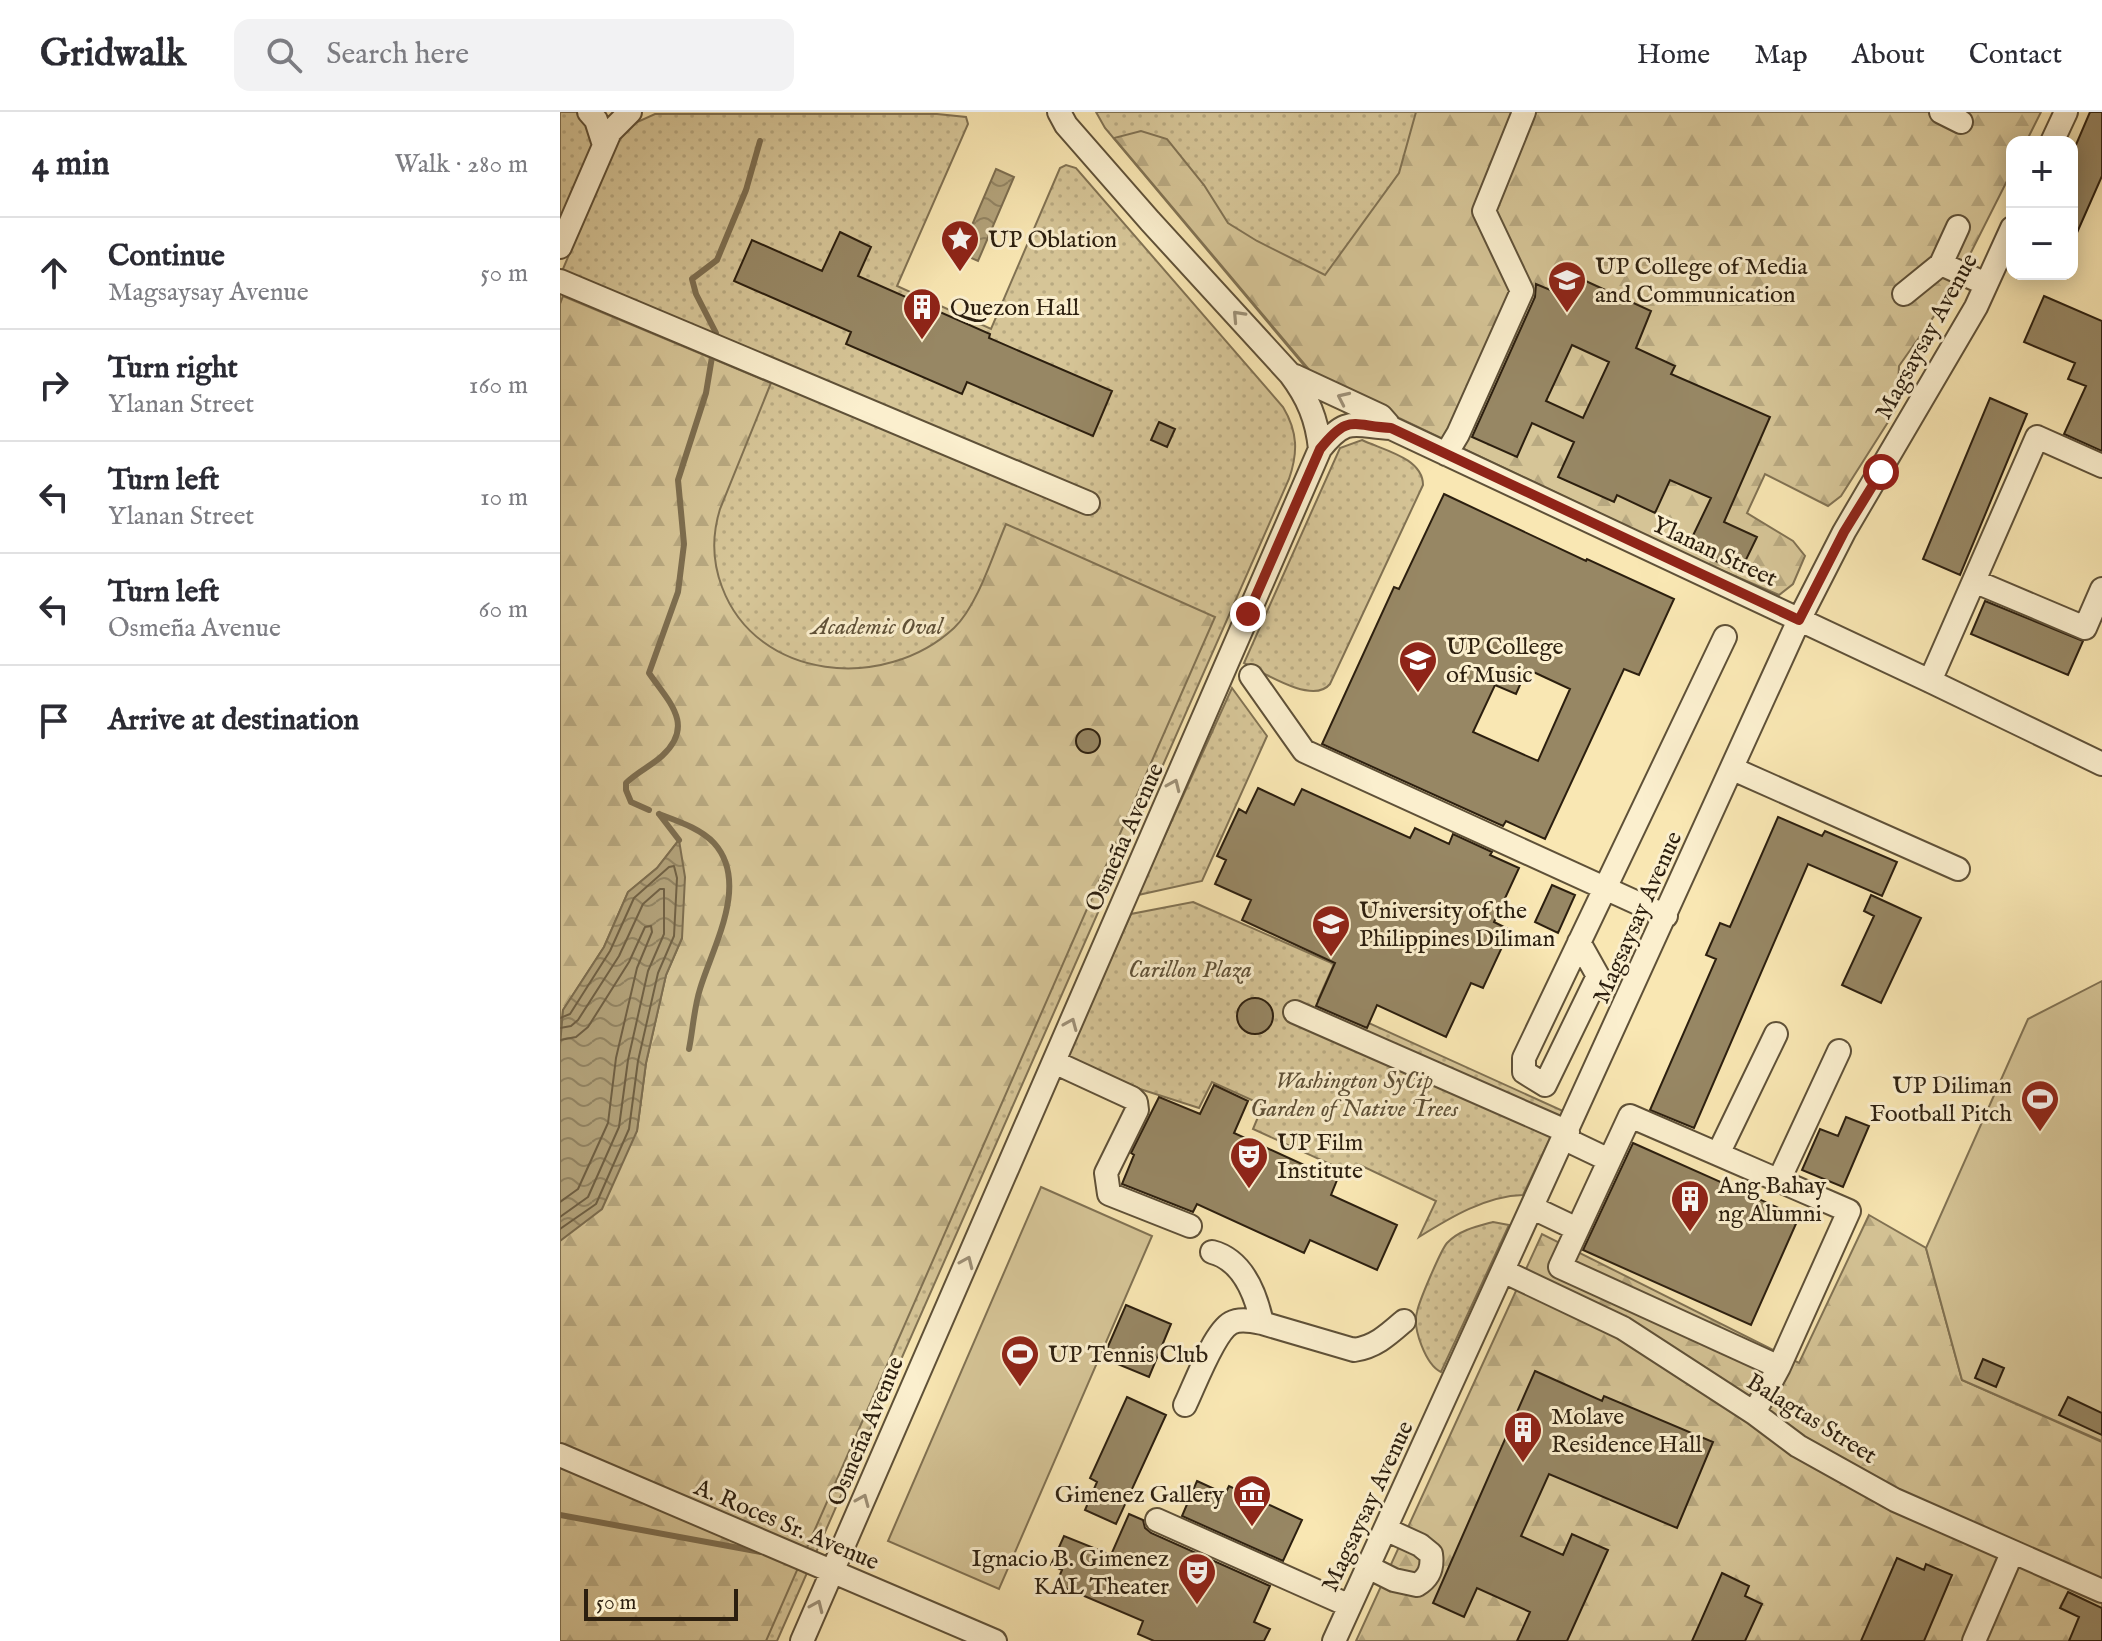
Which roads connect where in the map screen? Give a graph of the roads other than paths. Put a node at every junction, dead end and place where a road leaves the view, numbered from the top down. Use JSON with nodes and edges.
{"nodes":[{"id":1,"x":589,"y":112,"type":"edge"},
{"id":2,"x":630,"y":112,"type":"edge"},
{"id":3,"x":1059,"y":112,"type":"edge"},
{"id":4,"x":1524,"y":112,"type":"edge"},
{"id":5,"x":2066,"y":112,"type":"edge"},
{"id":6,"x":2055,"y":136,"type":"edge"},
{"id":7,"x":604,"y":145,"type":"junction"},
{"id":8,"x":1958,"y":227,"type":"dead end"},
{"id":9,"x":2006,"y":241,"type":"edge"},
{"id":10,"x":560,"y":247,"type":"edge"},
{"id":11,"x":1941,"y":264,"type":"junction"},
{"id":12,"x":560,"y":281,"type":"edge"},
{"id":13,"x":1986,"y":284,"type":"junction"},
{"id":14,"x":1904,"y":294,"type":"dead end"},
{"id":15,"x":1290,"y":374,"type":"junction"},
{"id":16,"x":1391,"y":428,"type":"junction"},
{"id":17,"x":1320,"y":449,"type":"junction"},
{"id":18,"x":1446,"y":454,"type":"junction"},
{"id":19,"x":2102,"y":466,"type":"edge"},
{"id":20,"x":1088,"y":503,"type":"dead end"},
{"id":21,"x":1974,"y":581,"type":"junction"},
{"id":22,"x":2102,"y":589,"type":"edge"},
{"id":23,"x":1799,"y":620,"type":"junction"},
{"id":24,"x":1725,"y":637,"type":"dead end"},
{"id":25,"x":1251,"y":676,"type":"dead end"},
{"id":26,"x":1930,"y":681,"type":"junction"},
{"id":27,"x":2102,"y":764,"type":"edge"},
{"id":28,"x":1733,"y":769,"type":"junction"},
{"id":29,"x":1958,"y":869,"type":"dead end"},
{"id":30,"x":1605,"y":888,"type":"junction"},
{"id":31,"x":1666,"y":916,"type":"junction"},
{"id":32,"x":1579,"y":942,"type":"junction"},
{"id":33,"x":1295,"y":1012,"type":"dead end"},
{"id":34,"x":1776,"y":1034,"type":"dead end"},
{"id":35,"x":1839,"y":1051,"type":"dead end"},
{"id":36,"x":1054,"y":1062,"type":"junction"},
{"id":37,"x":1566,"y":1136,"type":"junction"},
{"id":38,"x":1718,"y":1154,"type":"junction"},
{"id":39,"x":1609,"y":1160,"type":"junction"},
{"id":40,"x":1779,"y":1180,"type":"junction"},
{"id":41,"x":1533,"y":1208,"type":"junction"},
{"id":42,"x":1190,"y":1226,"type":"dead end"},
{"id":43,"x":1577,"y":1229,"type":"junction"},
{"id":44,"x":1212,"y":1252,"type":"dead end"},
{"id":45,"x":1503,"y":1271,"type":"junction"},
{"id":46,"x":1404,"y":1321,"type":"dead end"},
{"id":47,"x":1262,"y":1323,"type":"junction"},
{"id":48,"x":1779,"y":1367,"type":"junction"},
{"id":49,"x":1185,"y":1405,"type":"dead end"},
{"id":50,"x":1754,"y":1413,"type":"junction"},
{"id":51,"x":560,"y":1455,"type":"edge"},
{"id":52,"x":1157,"y":1520,"type":"dead end"},
{"id":53,"x":1385,"y":1529,"type":"junction"},
{"id":54,"x":2012,"y":1553,"type":"junction"},
{"id":55,"x":1368,"y":1567,"type":"junction"},
{"id":56,"x":832,"y":1572,"type":"junction"},
{"id":57,"x":2102,"y":1591,"type":"edge"},
{"id":58,"x":1350,"y":1606,"type":"junction"},
{"id":59,"x":802,"y":1641,"type":"edge"},
{"id":60,"x":995,"y":1641,"type":"edge"},
{"id":61,"x":1334,"y":1641,"type":"edge"},
{"id":62,"x":1974,"y":1641,"type":"edge"}],
"edges":[{"from":1,"to":7,"type":"street"},
{"from":2,"to":7,"type":"street"},
{"from":15,"to":3,"type":"street","one_way":true},
{"from":4,"to":18,"type":"street"},
{"from":5,"to":6,"type":"street"},
{"from":7,"to":10,"type":"street"},
{"from":8,"to":11,"type":"street"},
{"from":9,"to":13,"type":"street","name":"Magsaysay Avenue"},
{"from":11,"to":13,"type":"street"},
{"from":11,"to":14,"type":"street"},
{"from":12,"to":20,"type":"street"},
{"from":13,"to":23,"type":"street","name":"Magsaysay Avenue"},
{"from":16,"to":15,"type":"street","name":"Ylanan Street","one_way":true},
{"from":15,"to":17,"type":"street"},
{"from":16,"to":17,"type":"street","name":"Ylanan Street"},
{"from":16,"to":18,"type":"street","name":"Ylanan Street"},
{"from":36,"to":17,"type":"street","name":"Osmeña Avenue","one_way":true},
{"from":18,"to":23,"type":"street","name":"Ylanan Street"},
{"from":19,"to":21,"type":"street"},
{"from":21,"to":22,"type":"street"},
{"from":21,"to":26,"type":"street"},
{"from":23,"to":26,"type":"street","name":"Ylanan Street"},
{"from":23,"to":28,"type":"street","name":"Magsaysay Avenue"},
{"from":24,"to":30,"type":"street"},
{"from":25,"to":30,"type":"street"},
{"from":26,"to":27,"type":"street","name":"Ylanan Street"},
{"from":28,"to":29,"type":"street"},
{"from":28,"to":31,"type":"street","name":"Magsaysay Avenue"},
{"from":30,"to":31,"type":"street"},
{"from":30,"to":32,"type":"street"},
{"from":31,"to":37,"type":"street","name":"Magsaysay Avenue"},
{"from":32,"to":32,"type":"street"},
{"from":33,"to":37,"type":"street"},
{"from":34,"to":38,"type":"street"},
{"from":35,"to":40,"type":"street"},
{"from":36,"to":42,"type":"street"},
{"from":56,"to":36,"type":"street","name":"Osmeña Avenue","one_way":true},
{"from":37,"to":39,"type":"street"},
{"from":37,"to":41,"type":"street","name":"Magsaysay Avenue"},
{"from":38,"to":39,"type":"street"},
{"from":38,"to":40,"type":"street"},
{"from":39,"to":43,"type":"street"},
{"from":40,"to":48,"type":"street"},
{"from":41,"to":43,"type":"street"},
{"from":41,"to":45,"type":"street","name":"Magsaysay Avenue"},
{"from":43,"to":48,"type":"street"},
{"from":44,"to":47,"type":"street"},
{"from":45,"to":50,"type":"street","name":"Balagtas Street"},
{"from":45,"to":53,"type":"street","name":"Magsaysay Avenue"},
{"from":46,"to":47,"type":"street"},
{"from":47,"to":49,"type":"street"},
{"from":48,"to":50,"type":"street"},
{"from":50,"to":54,"type":"street","name":"Balagtas Street"},
{"from":51,"to":56,"type":"street","name":"A. Roces Sr. Avenue"},
{"from":52,"to":58,"type":"street"},
{"from":53,"to":55,"type":"street","name":"Magsaysay Avenue"},
{"from":53,"to":55,"type":"street"},
{"from":54,"to":57,"type":"street","name":"Balagtas Street"},
{"from":54,"to":62,"type":"street"},
{"from":55,"to":58,"type":"street","name":"Magsaysay Avenue"},
{"from":59,"to":56,"type":"street","name":"Osmeña Avenue","one_way":true},
{"from":56,"to":60,"type":"street","name":"A. Roces Sr. Avenue"},
{"from":58,"to":61,"type":"street","name":"Magsaysay Avenue"}]}
